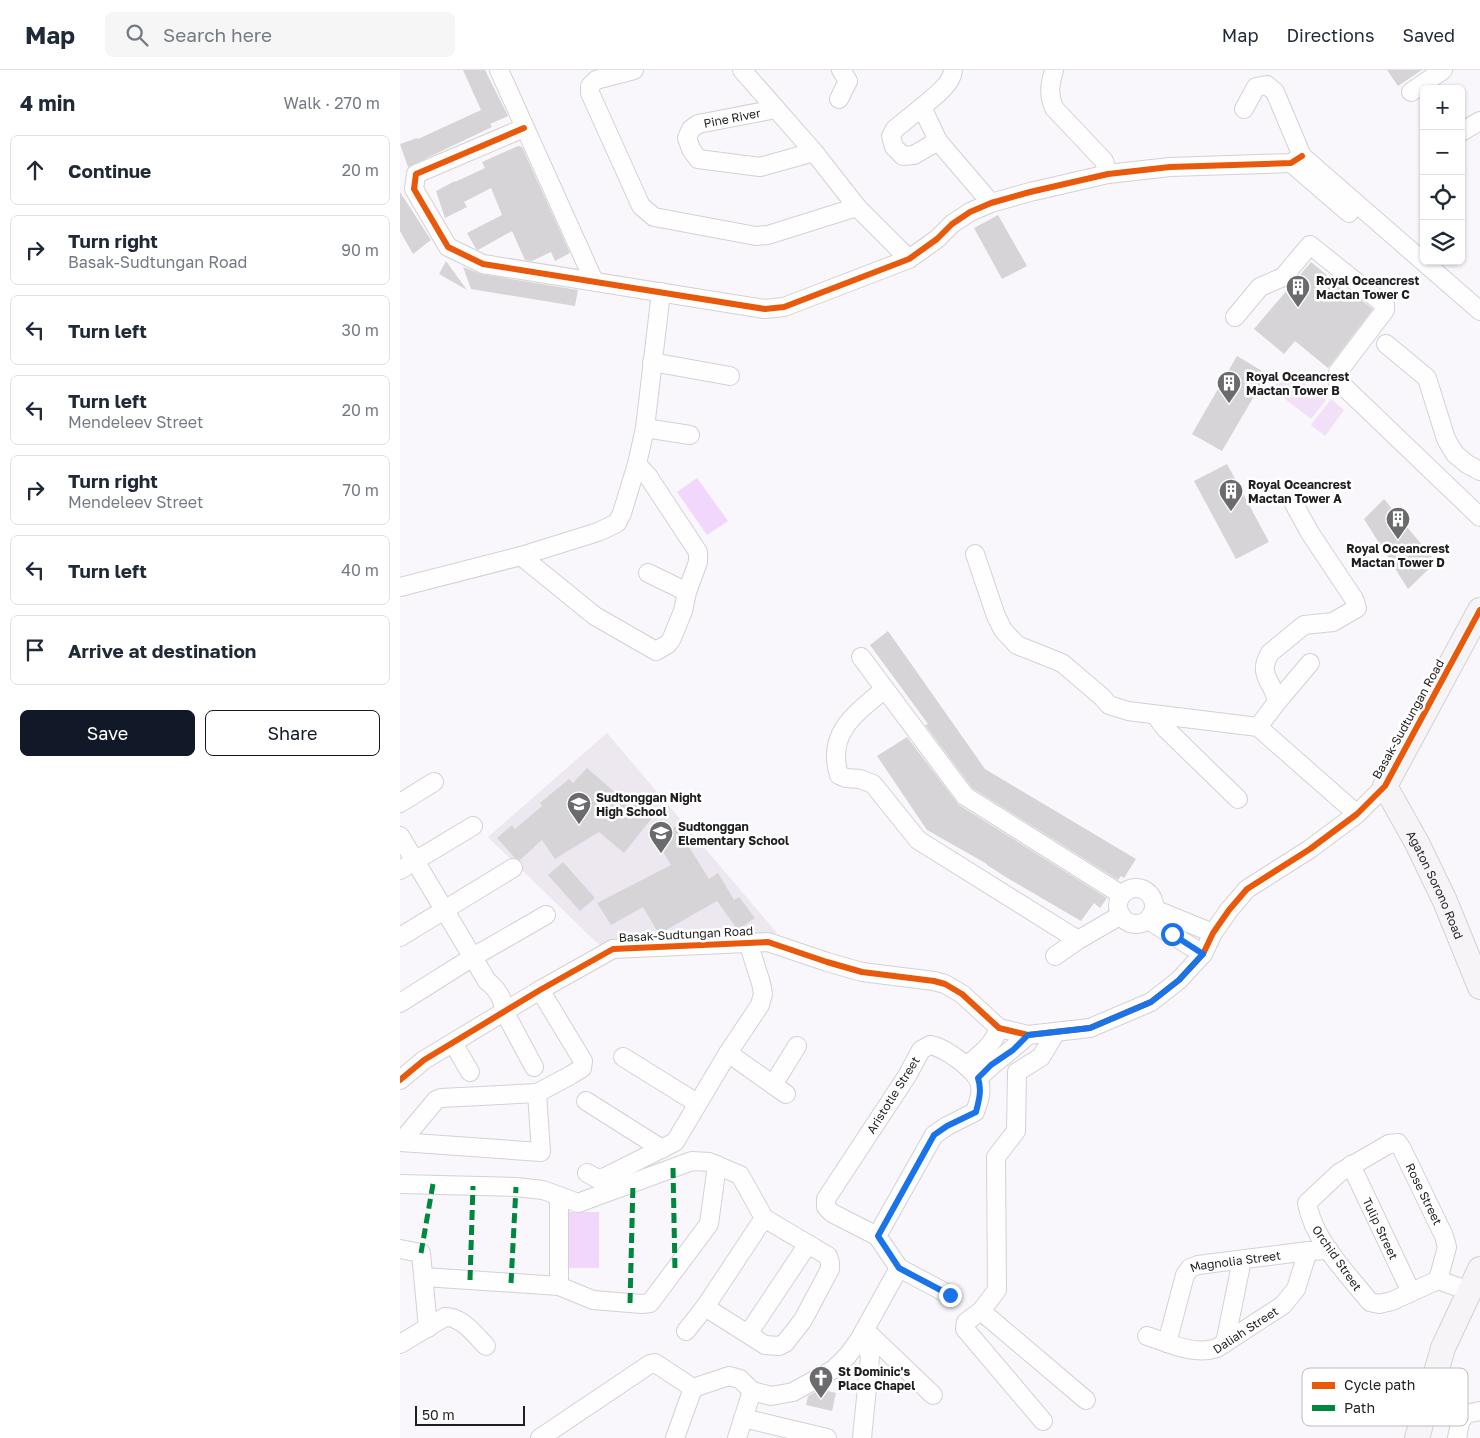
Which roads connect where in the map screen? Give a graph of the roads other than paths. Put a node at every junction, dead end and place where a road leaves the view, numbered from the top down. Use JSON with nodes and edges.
{"nodes":[{"id":1,"x":499,"y":70,"type":"edge"},
{"id":2,"x":634,"y":70,"type":"edge"},
{"id":3,"x":742,"y":70,"type":"edge"},
{"id":4,"x":841,"y":70,"type":"edge"},
{"id":5,"x":952,"y":70,"type":"edge"},
{"id":6,"x":1054,"y":70,"type":"edge"},
{"id":7,"x":1442,"y":70,"type":"edge"},
{"id":8,"x":1411,"y":92,"type":"dead end"},
{"id":9,"x":839,"y":99,"type":"dead end"},
{"id":10,"x":922,"y":108,"type":"junction"},
{"id":11,"x":1244,"y":109,"type":"dead end"},
{"id":12,"x":776,"y":110,"type":"junction"},
{"id":13,"x":1480,"y":121,"type":"edge"},
{"id":14,"x":524,"y":128,"type":"junction"},
{"id":15,"x":1464,"y":130,"type":"edge"},
{"id":16,"x":938,"y":141,"type":"junction"},
{"id":17,"x":814,"y":152,"type":"junction"},
{"id":18,"x":1297,"y":160,"type":"junction"},
{"id":19,"x":1108,"y":174,"type":"junction"},
{"id":20,"x":991,"y":204,"type":"junction"},
{"id":21,"x":857,"y":207,"type":"junction"},
{"id":22,"x":909,"y":259,"type":"junction"},
{"id":23,"x":594,"y":281,"type":"junction"},
{"id":24,"x":1447,"y":291,"type":"junction"},
{"id":25,"x":661,"y":292,"type":"junction"},
{"id":26,"x":1480,"y":311,"type":"edge"},
{"id":27,"x":1235,"y":317,"type":"dead end"},
{"id":28,"x":1480,"y":325,"type":"edge"},
{"id":29,"x":1386,"y":344,"type":"dead end"},
{"id":30,"x":652,"y":362,"type":"junction"},
{"id":31,"x":730,"y":376,"type":"dead end"},
{"id":32,"x":644,"y":428,"type":"junction"},
{"id":33,"x":690,"y":435,"type":"dead end"},
{"id":34,"x":636,"y":464,"type":"junction"},
{"id":35,"x":1480,"y":471,"type":"edge"},
{"id":36,"x":1294,"y":504,"type":"dead end"},
{"id":37,"x":1480,"y":517,"type":"edge"},
{"id":38,"x":975,"y":554,"type":"dead end"},
{"id":39,"x":521,"y":556,"type":"junction"},
{"id":40,"x":648,"y":573,"type":"dead end"},
{"id":41,"x":400,"y":587,"type":"edge"},
{"id":42,"x":687,"y":592,"type":"junction"},
{"id":43,"x":1480,"y":610,"type":"edge"},
{"id":44,"x":861,"y":657,"type":"dead end"},
{"id":45,"x":1310,"y":663,"type":"dead end"},
{"id":46,"x":886,"y":689,"type":"junction"},
{"id":47,"x":1277,"y":702,"type":"junction"},
{"id":48,"x":1155,"y":714,"type":"junction"},
{"id":49,"x":1258,"y":727,"type":"junction"},
{"id":50,"x":434,"y":782,"type":"dead end"},
{"id":51,"x":1385,"y":786,"type":"junction"},
{"id":52,"x":1238,"y":799,"type":"dead end"},
{"id":53,"x":400,"y":803,"type":"edge"},
{"id":54,"x":1356,"y":814,"type":"junction"},
{"id":55,"x":473,"y":826,"type":"dead end"},
{"id":56,"x":400,"y":836,"type":"edge"},
{"id":57,"x":407,"y":865,"type":"edge"},
{"id":58,"x":513,"y":868,"type":"dead end"},
{"id":59,"x":1122,"y":895,"type":"junction"},
{"id":60,"x":444,"y":910,"type":"junction"},
{"id":61,"x":1151,"y":914,"type":"junction"},
{"id":62,"x":546,"y":915,"type":"dead end"},
{"id":63,"x":1121,"y":915,"type":"junction"},
{"id":64,"x":1213,"y":933,"type":"junction"},
{"id":65,"x":400,"y":937,"type":"edge"},
{"id":66,"x":1078,"y":940,"type":"junction"},
{"id":67,"x":748,"y":942,"type":"junction"},
{"id":68,"x":1203,"y":954,"type":"junction"},
{"id":69,"x":1055,"y":956,"type":"dead end"},
{"id":70,"x":473,"y":957,"type":"junction"},
{"id":71,"x":1474,"y":959,"type":"edge"},
{"id":72,"x":1480,"y":987,"type":"edge"},
{"id":73,"x":540,"y":990,"type":"junction"},
{"id":74,"x":400,"y":1003,"type":"edge"},
{"id":75,"x":504,"y":1011,"type":"junction"},
{"id":76,"x":999,"y":1028,"type":"junction"},
{"id":77,"x":1056,"y":1032,"type":"junction"},
{"id":78,"x":1028,"y":1035,"type":"junction"},
{"id":79,"x":453,"y":1043,"type":"junction"},
{"id":80,"x":797,"y":1046,"type":"dead end"},
{"id":81,"x":728,"y":1053,"type":"junction"},
{"id":82,"x":623,"y":1056,"type":"dead end"},
{"id":83,"x":966,"y":1066,"type":"junction"},
{"id":84,"x":534,"y":1067,"type":"dead end"},
{"id":85,"x":470,"y":1072,"type":"dead end"},
{"id":86,"x":400,"y":1080,"type":"edge"},
{"id":87,"x":979,"y":1082,"type":"junction"},
{"id":88,"x":537,"y":1093,"type":"junction"},
{"id":89,"x":586,"y":1101,"type":"dead end"},
{"id":90,"x":697,"y":1103,"type":"junction"},
{"id":91,"x":401,"y":1142,"type":"edge"},
{"id":92,"x":662,"y":1149,"type":"junction"},
{"id":93,"x":717,"y":1165,"type":"junction"},
{"id":94,"x":1351,"y":1165,"type":"junction"},
{"id":95,"x":587,"y":1173,"type":"dead end"},
{"id":96,"x":400,"y":1184,"type":"edge"},
{"id":97,"x":559,"y":1197,"type":"junction"},
{"id":98,"x":764,"y":1218,"type":"junction"},
{"id":99,"x":878,"y":1236,"type":"junction"},
{"id":100,"x":808,"y":1244,"type":"junction"},
{"id":101,"x":400,"y":1249,"type":"edge"},
{"id":102,"x":1329,"y":1250,"type":"junction"},
{"id":103,"x":1308,"y":1251,"type":"junction"},
{"id":104,"x":1242,"y":1260,"type":"junction"},
{"id":105,"x":899,"y":1268,"type":"junction"},
{"id":106,"x":1480,"y":1269,"type":"edge"},
{"id":107,"x":424,"y":1277,"type":"junction"},
{"id":108,"x":1438,"y":1280,"type":"junction"},
{"id":109,"x":559,"y":1286,"type":"junction"},
{"id":110,"x":1469,"y":1291,"type":"junction"},
{"id":111,"x":1411,"y":1292,"type":"junction"},
{"id":112,"x":950,"y":1295,"type":"dead end"},
{"id":113,"x":705,"y":1307,"type":"junction"},
{"id":114,"x":981,"y":1311,"type":"junction"},
{"id":115,"x":428,"y":1328,"type":"junction"},
{"id":116,"x":686,"y":1331,"type":"dead end"},
{"id":117,"x":748,"y":1334,"type":"junction"},
{"id":118,"x":862,"y":1335,"type":"junction"},
{"id":119,"x":1148,"y":1336,"type":"dead end"},
{"id":120,"x":1167,"y":1343,"type":"junction"},
{"id":121,"x":1225,"y":1343,"type":"junction"},
{"id":122,"x":400,"y":1344,"type":"edge"},
{"id":123,"x":486,"y":1346,"type":"dead end"},
{"id":124,"x":1437,"y":1368,"type":"edge"},
{"id":125,"x":693,"y":1388,"type":"junction"},
{"id":126,"x":752,"y":1392,"type":"junction"},
{"id":127,"x":933,"y":1395,"type":"dead end"},
{"id":128,"x":1086,"y":1400,"type":"dead end"},
{"id":129,"x":743,"y":1418,"type":"junction"},
{"id":130,"x":1043,"y":1422,"type":"dead end"},
{"id":131,"x":540,"y":1438,"type":"edge"},
{"id":132,"x":674,"y":1438,"type":"edge"},
{"id":133,"x":737,"y":1438,"type":"edge"},
{"id":134,"x":827,"y":1438,"type":"edge"},
{"id":135,"x":862,"y":1438,"type":"edge"}],
"edges":[{"from":1,"to":14,"type":"street"},
{"from":2,"to":21,"type":"street"},
{"from":3,"to":12,"type":"street"},
{"from":4,"to":9,"type":"street"},
{"from":5,"to":10,"type":"street"},
{"from":6,"to":19,"type":"street"},
{"from":7,"to":8,"type":"street"},
{"from":10,"to":16,"type":"street"},
{"from":10,"to":16,"type":"street"},
{"from":11,"to":18,"type":"street"},
{"from":12,"to":17,"type":"street"},
{"from":12,"to":17,"type":"street","name":"Pine River"},
{"from":13,"to":15,"type":"street"},
{"from":14,"to":23,"type":"street"},
{"from":14,"to":23,"type":"street"},
{"from":16,"to":20,"type":"street"},
{"from":17,"to":21,"type":"street"},
{"from":18,"to":19,"type":"street"},
{"from":18,"to":24,"type":"street"},
{"from":19,"to":20,"type":"street"},
{"from":20,"to":22,"type":"street"},
{"from":21,"to":22,"type":"street"},
{"from":22,"to":25,"type":"street"},
{"from":23,"to":25,"type":"street"},
{"from":24,"to":26,"type":"street"},
{"from":24,"to":28,"type":"street"},
{"from":25,"to":30,"type":"street"},
{"from":27,"to":37,"type":"street"},
{"from":29,"to":35,"type":"street"},
{"from":30,"to":31,"type":"street"},
{"from":30,"to":32,"type":"street"},
{"from":32,"to":33,"type":"street"},
{"from":32,"to":34,"type":"street"},
{"from":34,"to":39,"type":"street"},
{"from":34,"to":42,"type":"street"},
{"from":36,"to":47,"type":"street"},
{"from":38,"to":48,"type":"street"},
{"from":39,"to":41,"type":"street"},
{"from":39,"to":42,"type":"street"},
{"from":40,"to":42,"type":"street"},
{"from":43,"to":51,"type":"street","name":"Basak-Sudtungan Road"},
{"from":44,"to":46,"type":"street"},
{"from":45,"to":47,"type":"street"},
{"from":46,"to":59,"type":"street"},
{"from":46,"to":66,"type":"street"},
{"from":47,"to":49,"type":"street"},
{"from":48,"to":49,"type":"street"},
{"from":48,"to":52,"type":"street"},
{"from":49,"to":54,"type":"street"},
{"from":50,"to":53,"type":"street"},
{"from":51,"to":54,"type":"street","name":"Basak-Sudtungan Road"},
{"from":51,"to":71,"type":"street","name":"Agaton Sorono Road"},
{"from":54,"to":64,"type":"street","name":"Basak-Sudtungan Road"},
{"from":55,"to":57,"type":"street"},
{"from":56,"to":57,"type":"street"},
{"from":57,"to":60,"type":"street"},
{"from":58,"to":60,"type":"street"},
{"from":59,"to":61,"type":"street"},
{"from":59,"to":63,"type":"street"},
{"from":60,"to":65,"type":"street"},
{"from":60,"to":70,"type":"street"},
{"from":61,"to":63,"type":"street"},
{"from":61,"to":64,"type":"street"},
{"from":61,"to":68,"type":"street"},
{"from":62,"to":70,"type":"street"},
{"from":63,"to":66,"type":"street"},
{"from":64,"to":68,"type":"street","name":"Basak-Sudtungan Road"},
{"from":66,"to":69,"type":"street"},
{"from":67,"to":73,"type":"street","name":"Basak-Sudtungan Road"},
{"from":67,"to":76,"type":"street","name":"Basak-Sudtungan Road"},
{"from":67,"to":81,"type":"street"},
{"from":68,"to":77,"type":"street","name":"Basak-Sudtungan Road"},
{"from":70,"to":74,"type":"street"},
{"from":70,"to":75,"type":"street"},
{"from":71,"to":72,"type":"street","name":"Agaton Sorono Road"},
{"from":73,"to":75,"type":"street","name":"Basak-Sudtungan Road"},
{"from":73,"to":88,"type":"street"},
{"from":75,"to":79,"type":"street","name":"Basak-Sudtungan Road"},
{"from":75,"to":84,"type":"street"},
{"from":76,"to":78,"type":"street","name":"Basak-Sudtungan Road"},
{"from":76,"to":83,"type":"street"},
{"from":77,"to":78,"type":"street","name":"Basak-Sudtungan Road"},
{"from":77,"to":114,"type":"street"},
{"from":78,"to":87,"type":"street"},
{"from":79,"to":85,"type":"street"},
{"from":79,"to":86,"type":"street","name":"Basak-Sudtungan Road"},
{"from":80,"to":81,"type":"street"},
{"from":81,"to":90,"type":"street"},
{"from":82,"to":90,"type":"street"},
{"from":83,"to":87,"type":"street","name":"Aristotle Street"},
{"from":83,"to":99,"type":"street","name":"Aristotle Street"},
{"from":87,"to":99,"type":"street"},
{"from":88,"to":91,"type":"street"},
{"from":88,"to":91,"type":"street"},
{"from":89,"to":92,"type":"street"},
{"from":90,"to":92,"type":"street"},
{"from":92,"to":95,"type":"street"},
{"from":93,"to":97,"type":"street"},
{"from":93,"to":98,"type":"street"},
{"from":93,"to":109,"type":"street"},
{"from":94,"to":102,"type":"street","name":"Orchid Street"},
{"from":94,"to":108,"type":"street","name":"Rose Street"},
{"from":94,"to":111,"type":"street","name":"Tulip Street"},
{"from":96,"to":97,"type":"street"},
{"from":97,"to":109,"type":"street"},
{"from":98,"to":100,"type":"street"},
{"from":98,"to":113,"type":"street"},
{"from":99,"to":105,"type":"street"},
{"from":100,"to":117,"type":"street"},
{"from":100,"to":117,"type":"street"},
{"from":101,"to":107,"type":"street"},
{"from":102,"to":103,"type":"street","name":"Magnolia Street"},
{"from":102,"to":111,"type":"street","name":"Orchid Street"},
{"from":103,"to":104,"type":"street","name":"Magnolia Street"},
{"from":103,"to":121,"type":"street","name":"Daliah Street"},
{"from":104,"to":120,"type":"street","name":"Magnolia Street"},
{"from":104,"to":121,"type":"street"},
{"from":105,"to":112,"type":"street"},
{"from":105,"to":118,"type":"street"},
{"from":106,"to":110,"type":"street"},
{"from":107,"to":109,"type":"street"},
{"from":107,"to":115,"type":"street"},
{"from":108,"to":110,"type":"street"},
{"from":108,"to":111,"type":"street"},
{"from":110,"to":124,"type":"street"},
{"from":113,"to":116,"type":"street"},
{"from":113,"to":117,"type":"street"},
{"from":114,"to":128,"type":"street"},
{"from":114,"to":130,"type":"street"},
{"from":115,"to":122,"type":"street"},
{"from":115,"to":123,"type":"street"},
{"from":118,"to":126,"type":"street"},
{"from":118,"to":127,"type":"street"},
{"from":118,"to":135,"type":"street"},
{"from":119,"to":120,"type":"street","name":"Daliah Street"},
{"from":120,"to":121,"type":"street","name":"Daliah Street"},
{"from":125,"to":126,"type":"street"},
{"from":125,"to":131,"type":"street"},
{"from":125,"to":132,"type":"street"},
{"from":126,"to":129,"type":"street"},
{"from":129,"to":133,"type":"street"},
{"from":129,"to":134,"type":"street"}]}
